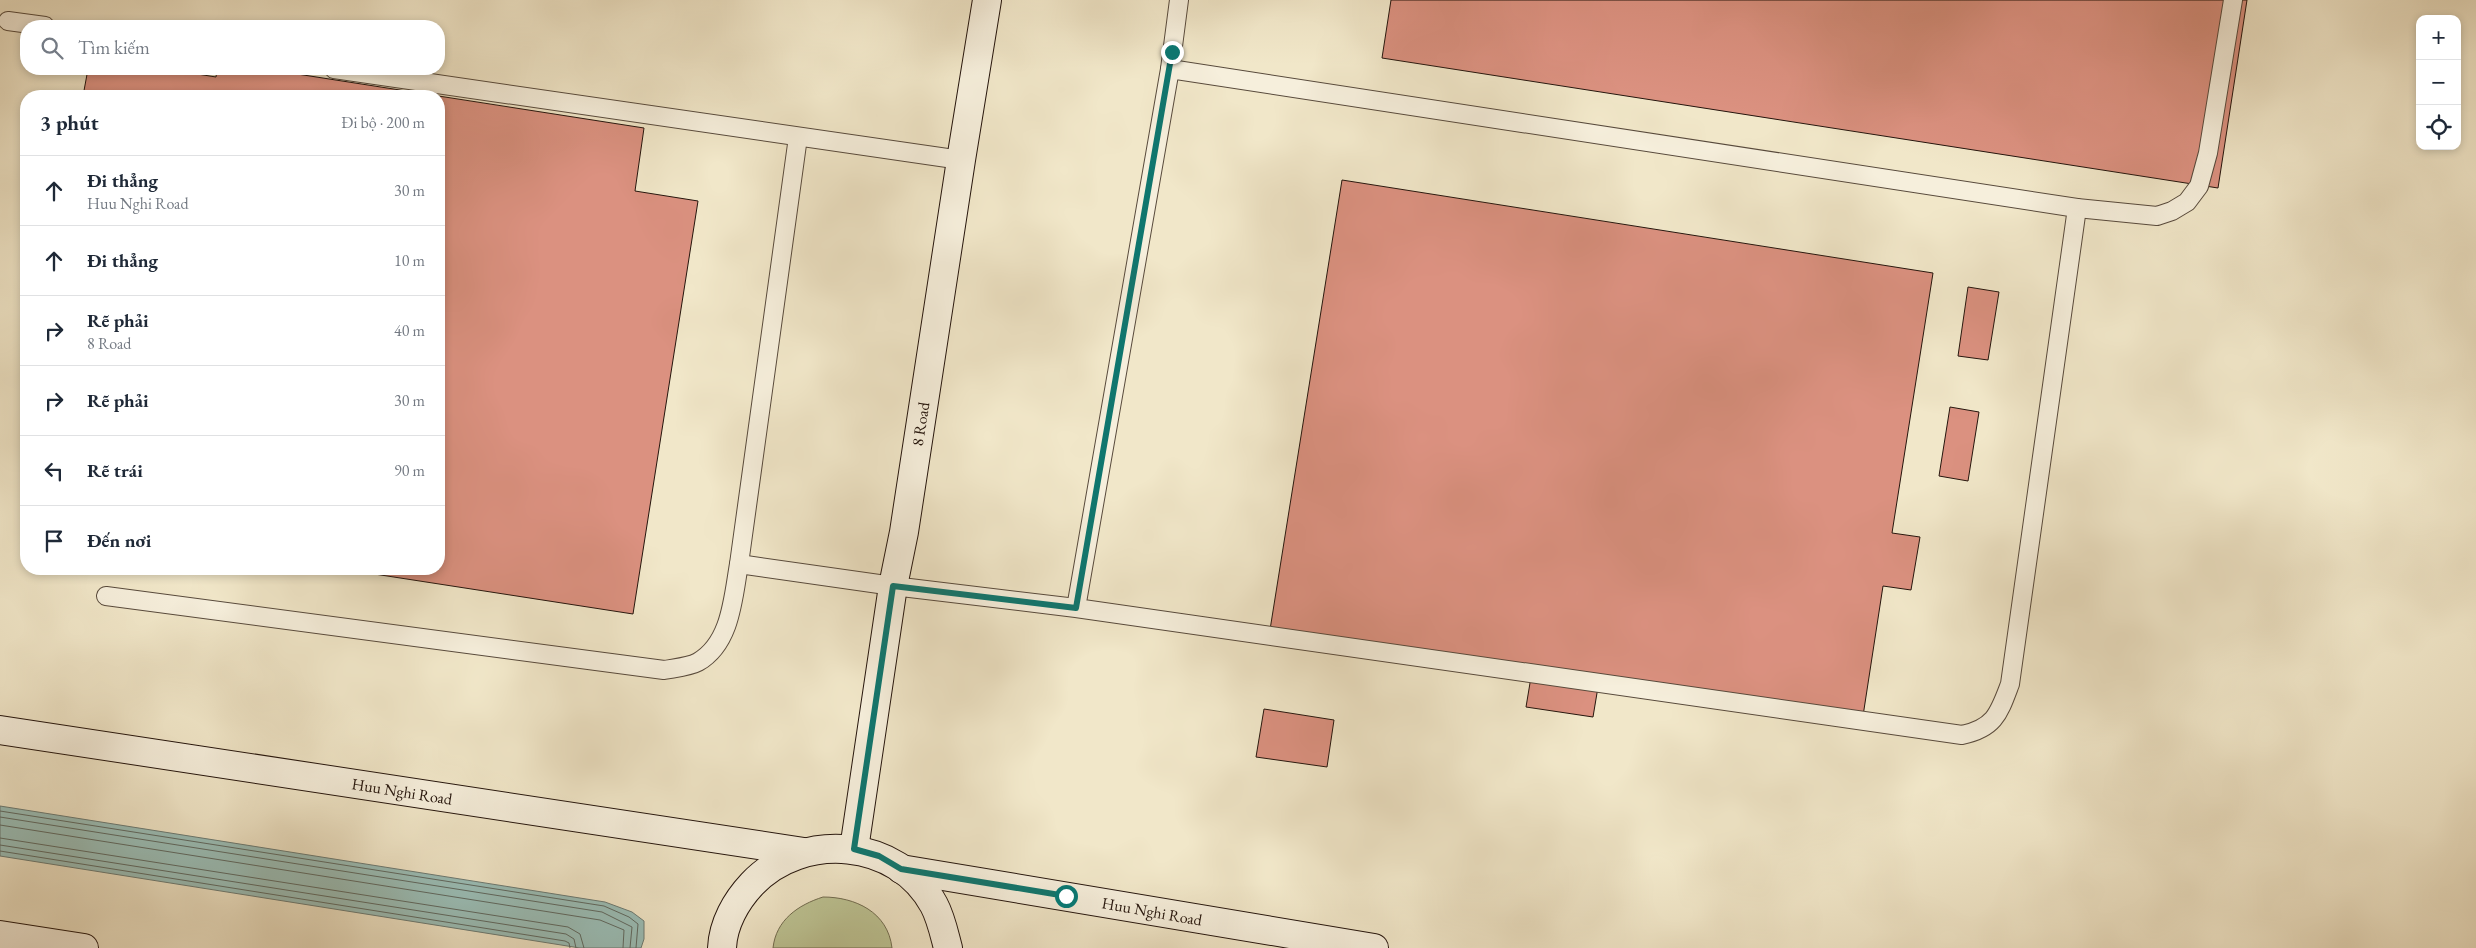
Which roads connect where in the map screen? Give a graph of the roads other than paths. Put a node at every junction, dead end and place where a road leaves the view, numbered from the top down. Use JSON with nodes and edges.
{"nodes":[{"id":1,"x":987,"y":0,"type":"edge"},
{"id":2,"x":1179,"y":0,"type":"edge"},
{"id":3,"x":2233,"y":0,"type":"edge"},
{"id":4,"x":8,"y":21,"type":"dead end"},
{"id":5,"x":20,"y":23,"type":"edge"},
{"id":6,"x":1170,"y":69,"type":"junction"},
{"id":7,"x":375,"y":75,"type":"edge"},
{"id":8,"x":798,"y":137,"type":"junction"},
{"id":9,"x":960,"y":160,"type":"junction"},
{"id":10,"x":2077,"y":208,"type":"junction"},
{"id":11,"x":739,"y":564,"type":"junction"},
{"id":12,"x":893,"y":586,"type":"junction"},
{"id":13,"x":106,"y":596,"type":"dead end"},
{"id":14,"x":1076,"y":608,"type":"junction"},
{"id":15,"x":0,"y":730,"type":"edge"},
{"id":16,"x":854,"y":849,"type":"junction"},
{"id":17,"x":804,"y":852,"type":"junction"},
{"id":18,"x":901,"y":869,"type":"junction"},
{"id":19,"x":0,"y":935,"type":"edge"},
{"id":20,"x":84,"y":948,"type":"edge"},
{"id":21,"x":722,"y":948,"type":"edge"},
{"id":22,"x":948,"y":948,"type":"edge"},
{"id":23,"x":1374,"y":948,"type":"edge"}],
"edges":[{"from":1,"to":9,"type":"main road","name":"8 Road"},
{"from":2,"to":6,"type":"lane"},
{"from":3,"to":10,"type":"lane"},
{"from":4,"to":5,"type":"lane"},
{"from":6,"to":10,"type":"lane"},
{"from":6,"to":14,"type":"lane"},
{"from":7,"to":8,"type":"lane"},
{"from":8,"to":9,"type":"lane"},
{"from":8,"to":11,"type":"lane"},
{"from":9,"to":12,"type":"main road","name":"8 Road"},
{"from":10,"to":14,"type":"lane"},
{"from":11,"to":12,"type":"lane"},
{"from":11,"to":13,"type":"lane"},
{"from":12,"to":14,"type":"lane"},
{"from":12,"to":16,"type":"main road","name":"8 Road"},
{"from":15,"to":17,"type":"main road","name":"Huu Nghi Road"},
{"from":16,"to":17,"type":"main road"},
{"from":16,"to":18,"type":"main road"},
{"from":17,"to":21,"type":"main road"},
{"from":18,"to":22,"type":"main road"},
{"from":18,"to":23,"type":"main road","name":"Huu Nghi Road"},
{"from":19,"to":20,"type":"main road"}]}
